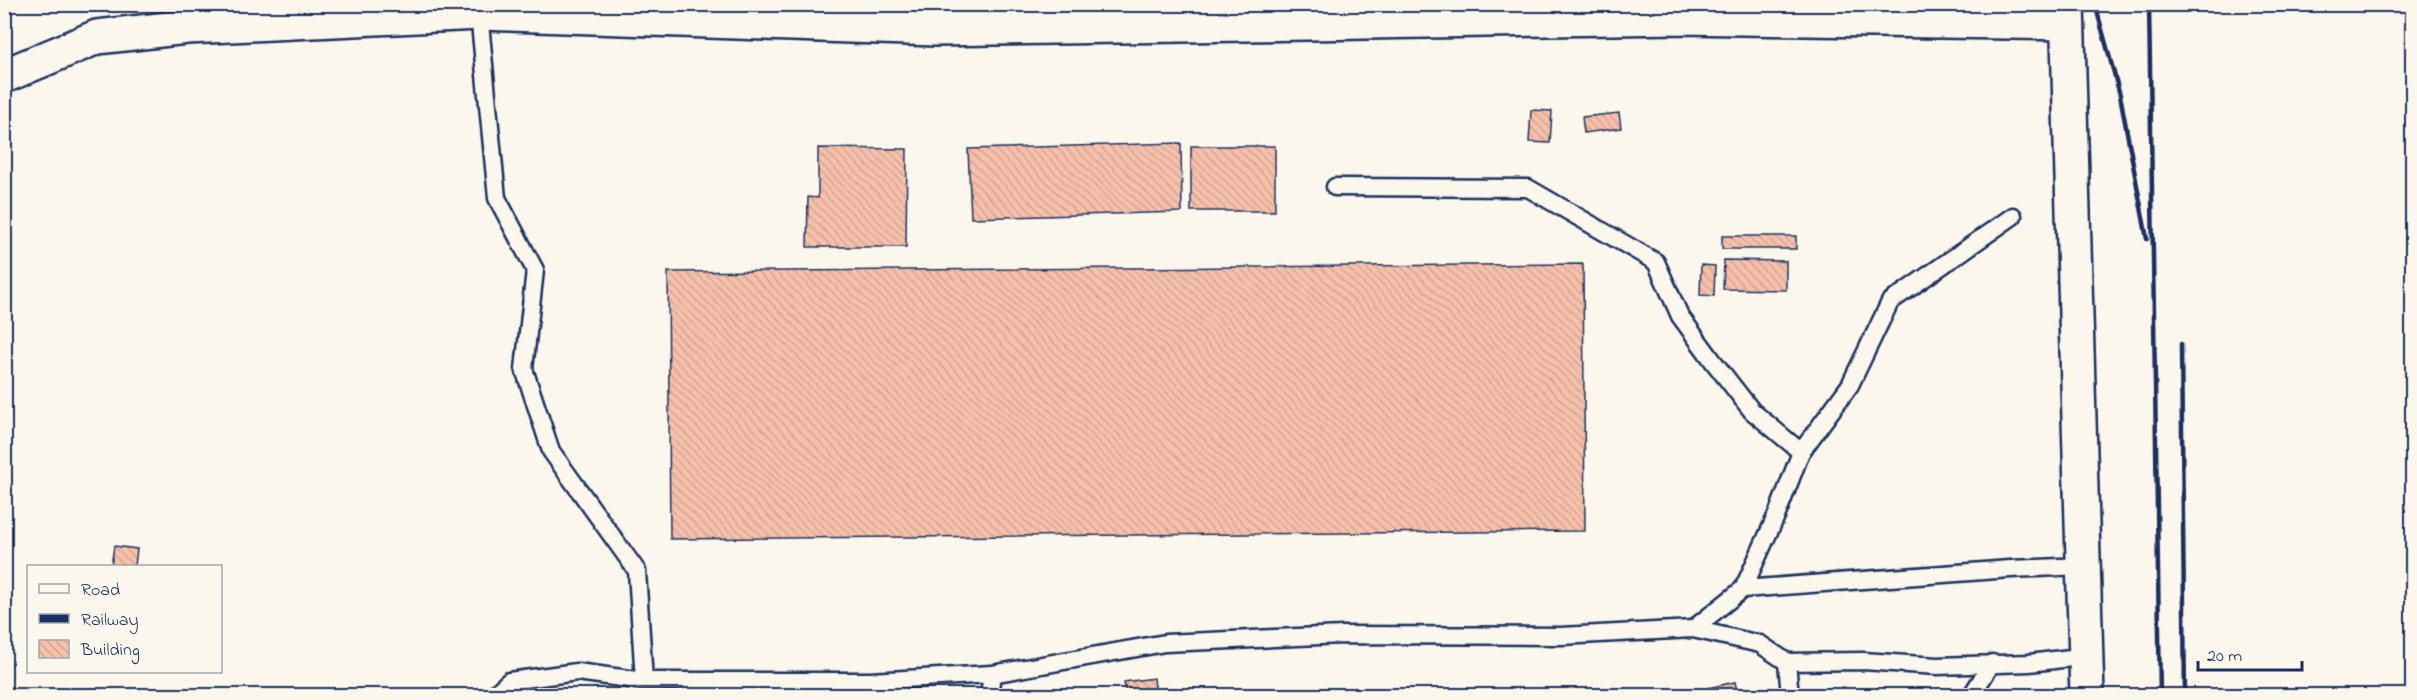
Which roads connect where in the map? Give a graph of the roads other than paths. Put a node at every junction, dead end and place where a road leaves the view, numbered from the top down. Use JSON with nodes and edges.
{"nodes":[{"id":1,"x":479,"y":13,"type":"junction"},
{"id":2,"x":2067,"y":14,"type":"edge"},
{"id":3,"x":4,"y":76,"type":"edge"},
{"id":4,"x":1335,"y":187,"type":"dead end"},
{"id":5,"x":2013,"y":216,"type":"dead end"},
{"id":6,"x":1801,"y":452,"type":"junction"},
{"id":7,"x":2084,"y":566,"type":"junction"},
{"id":8,"x":1743,"y":589,"type":"junction"},
{"id":9,"x":1692,"y":628,"type":"junction"},
{"id":10,"x":2087,"y":656,"type":"junction"},
{"id":11,"x":1787,"y":662,"type":"junction"},
{"id":12,"x":1992,"y":663,"type":"junction"},
{"id":13,"x":992,"y":674,"type":"junction"},
{"id":14,"x":644,"y":681,"type":"junction"},
{"id":15,"x":492,"y":696,"type":"edge"},
{"id":16,"x":989,"y":696,"type":"edge"},
{"id":17,"x":1790,"y":696,"type":"edge"},
{"id":18,"x":1971,"y":696,"type":"edge"},
{"id":19,"x":2087,"y":696,"type":"edge"}],
"edges":[{"from":1,"to":2,"type":"street"},
{"from":1,"to":3,"type":"street"},
{"from":1,"to":14,"type":"lane"},
{"from":2,"to":7,"type":"street"},
{"from":4,"to":6,"type":"lane"},
{"from":5,"to":6,"type":"lane"},
{"from":6,"to":8,"type":"lane"},
{"from":7,"to":8,"type":"lane"},
{"from":7,"to":10,"type":"street"},
{"from":8,"to":9,"type":"lane"},
{"from":9,"to":11,"type":"lane"},
{"from":9,"to":13,"type":"lane"},
{"from":10,"to":12,"type":"lane"},
{"from":10,"to":19,"type":"street"},
{"from":11,"to":12,"type":"lane"},
{"from":11,"to":17,"type":"lane"},
{"from":12,"to":18,"type":"lane"},
{"from":13,"to":14,"type":"lane"},
{"from":13,"to":16,"type":"lane"},
{"from":14,"to":15,"type":"lane"}]}
